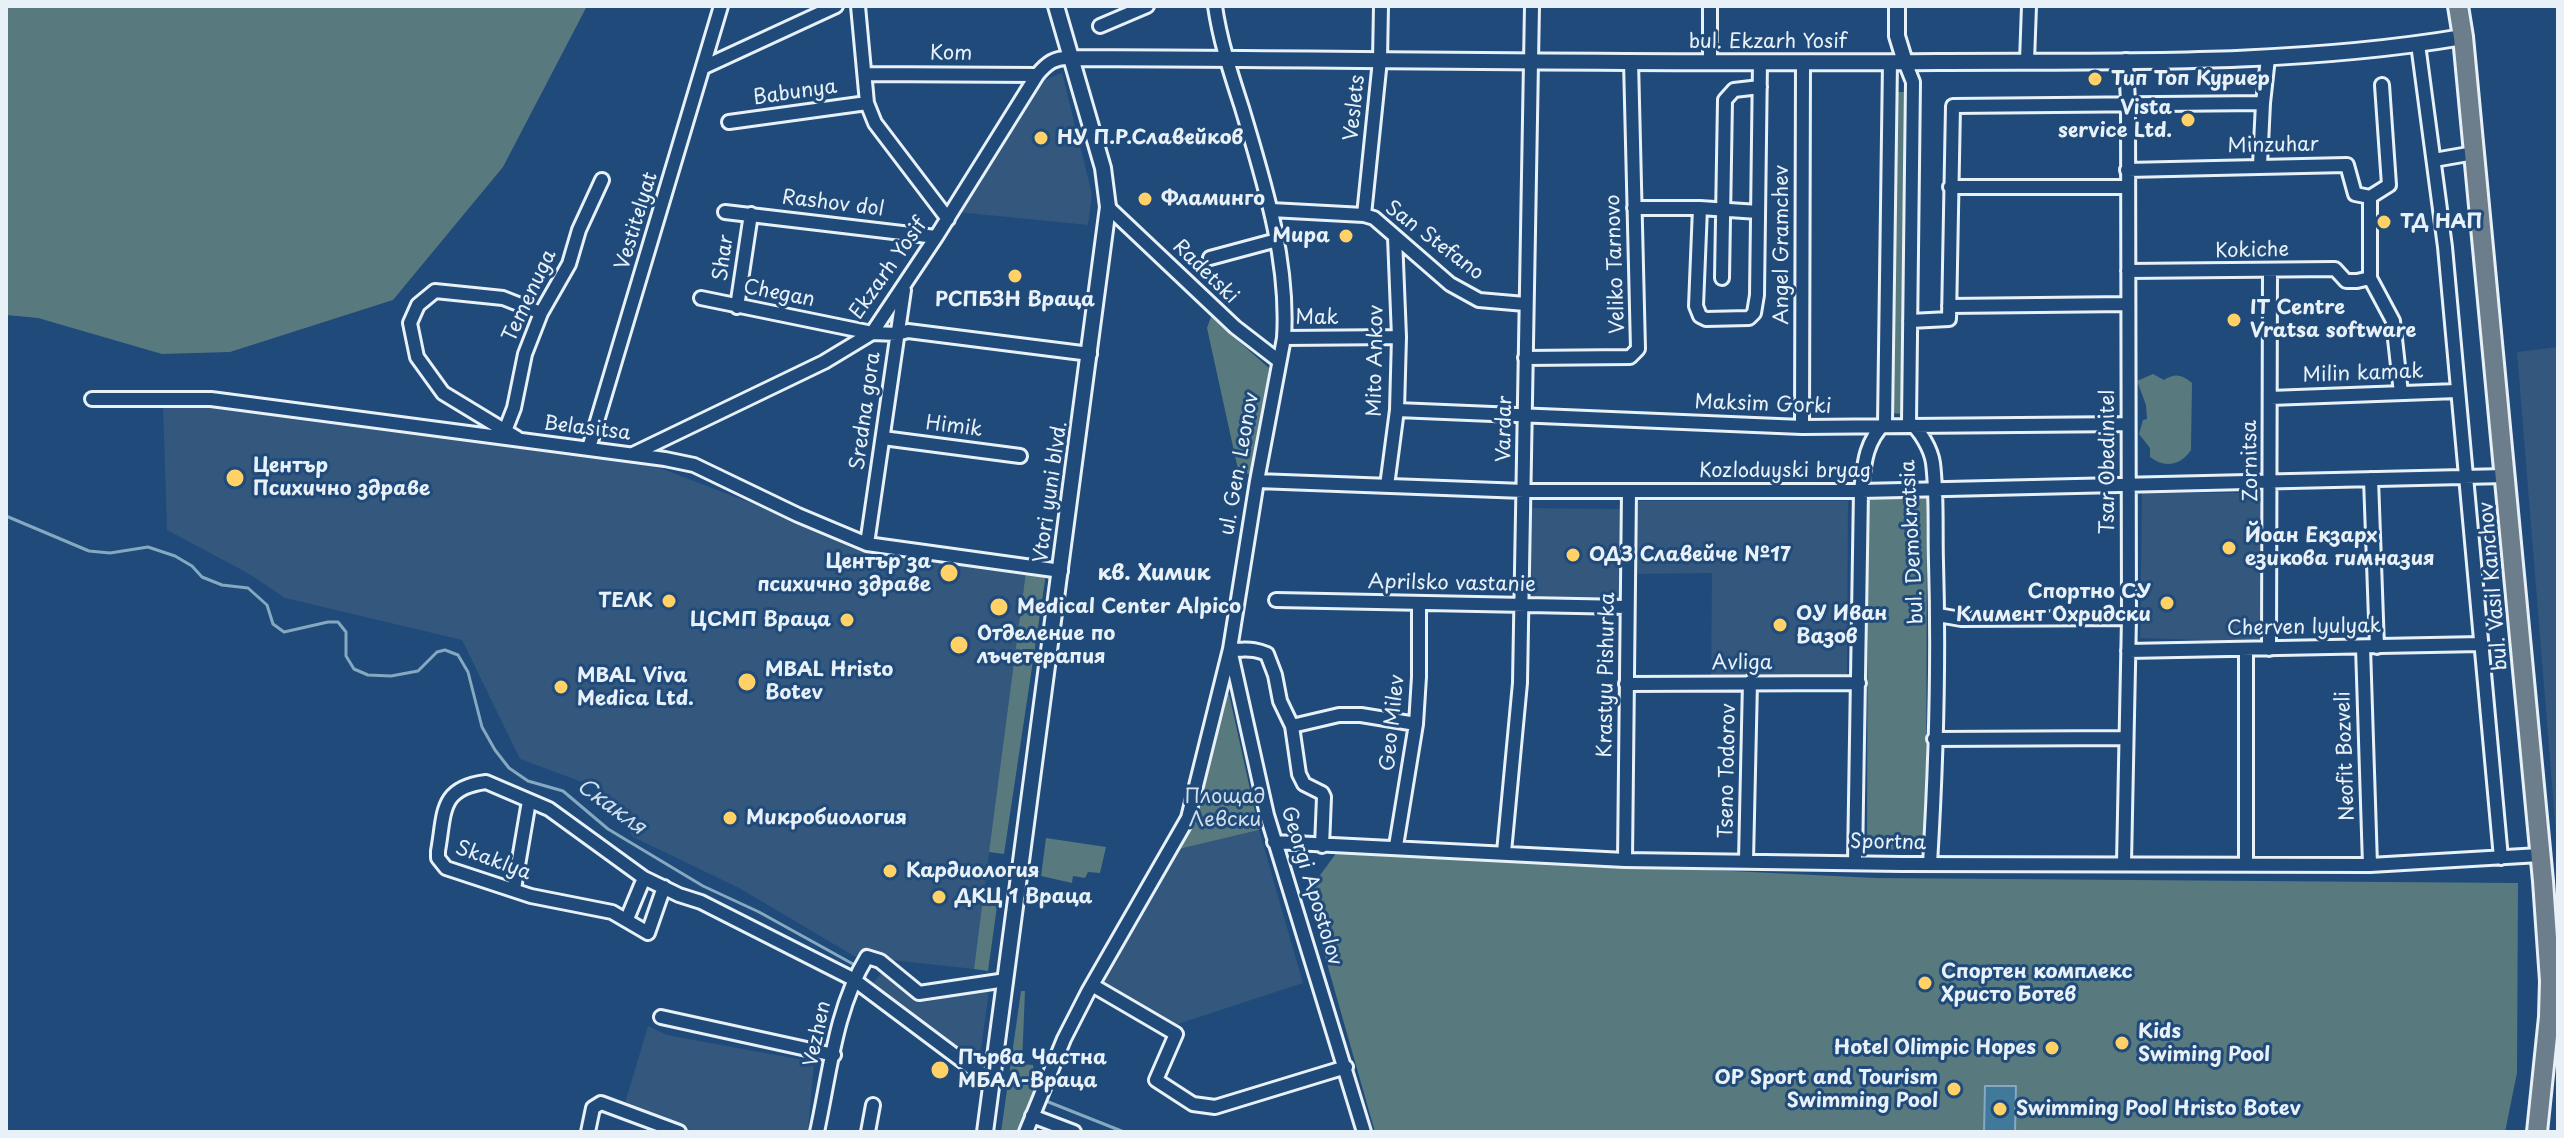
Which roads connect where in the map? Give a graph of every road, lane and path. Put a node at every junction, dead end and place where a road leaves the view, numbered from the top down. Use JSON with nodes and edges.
{"nodes":[{"id":1,"x":721,"y":6,"type":"edge"},
{"id":2,"x":836,"y":6,"type":"edge"},
{"id":3,"x":858,"y":6,"type":"edge"},
{"id":4,"x":1056,"y":6,"type":"edge"},
{"id":5,"x":1147,"y":6,"type":"edge"},
{"id":6,"x":1215,"y":6,"type":"edge"},
{"id":7,"x":1381,"y":6,"type":"edge"},
{"id":8,"x":1532,"y":6,"type":"edge"},
{"id":9,"x":1710,"y":6,"type":"edge"},
{"id":10,"x":1897,"y":6,"type":"edge"},
{"id":11,"x":2029,"y":6,"type":"edge"},
{"id":12,"x":2466,"y":7,"type":"edge"},
{"id":13,"x":1100,"y":26,"type":"dead end"},
{"id":14,"x":2463,"y":37,"type":"junction"},
{"id":15,"x":2418,"y":44,"type":"junction"},
{"id":16,"x":1070,"y":58,"type":"junction"},
{"id":17,"x":2268,"y":58,"type":"junction"},
{"id":18,"x":1226,"y":59,"type":"junction"},
{"id":19,"x":1380,"y":60,"type":"junction"},
{"id":20,"x":2126,"y":60,"type":"junction"},
{"id":21,"x":1530,"y":61,"type":"junction"},
{"id":22,"x":1631,"y":61,"type":"junction"},
{"id":23,"x":1710,"y":61,"type":"junction"},
{"id":24,"x":2027,"y":61,"type":"junction"},
{"id":25,"x":1760,"y":62,"type":"junction"},
{"id":26,"x":1803,"y":62,"type":"junction"},
{"id":27,"x":1897,"y":62,"type":"junction"},
{"id":28,"x":704,"y":67,"type":"junction"},
{"id":29,"x":865,"y":74,"type":"junction"},
{"id":30,"x":1037,"y":75,"type":"junction"},
{"id":31,"x":2382,"y":85,"type":"dead end"},
{"id":32,"x":1760,"y":87,"type":"junction"},
{"id":33,"x":867,"y":103,"type":"junction"},
{"id":34,"x":2128,"y":103,"type":"junction"},
{"id":35,"x":2263,"y":103,"type":"junction"},
{"id":36,"x":729,"y":122,"type":"dead end"},
{"id":37,"x":2474,"y":153,"type":"junction"},
{"id":38,"x":2434,"y":160,"type":"junction"},
{"id":39,"x":2260,"y":165,"type":"junction"},
{"id":40,"x":2127,"y":170,"type":"junction"},
{"id":41,"x":602,"y":180,"type":"dead end"},
{"id":42,"x":1950,"y":187,"type":"junction"},
{"id":43,"x":2127,"y":187,"type":"junction"},
{"id":44,"x":2370,"y":197,"type":"junction"},
{"id":45,"x":1108,"y":207,"type":"junction"},
{"id":46,"x":1634,"y":208,"type":"junction"},
{"id":47,"x":1700,"y":208,"type":"junction"},
{"id":48,"x":1725,"y":208,"type":"junction"},
{"id":49,"x":1271,"y":210,"type":"junction"},
{"id":50,"x":725,"y":212,"type":"dead end"},
{"id":51,"x":1758,"y":212,"type":"junction"},
{"id":52,"x":751,"y":214,"type":"junction"},
{"id":53,"x":1364,"y":215,"type":"junction"},
{"id":54,"x":948,"y":219,"type":"junction"},
{"id":55,"x":936,"y":237,"type":"junction"},
{"id":56,"x":1395,"y":237,"type":"junction"},
{"id":57,"x":1277,"y":240,"type":"junction"},
{"id":58,"x":1210,"y":258,"type":"dead end"},
{"id":59,"x":2128,"y":271,"type":"junction"},
{"id":60,"x":2270,"y":272,"type":"junction"},
{"id":61,"x":1722,"y":278,"type":"dead end"},
{"id":62,"x":2370,"y":278,"type":"junction"},
{"id":63,"x":905,"y":283,"type":"junction"},
{"id":64,"x":701,"y":298,"type":"dead end"},
{"id":65,"x":1525,"y":304,"type":"junction"},
{"id":66,"x":2128,"y":304,"type":"junction"},
{"id":67,"x":1949,"y":306,"type":"junction"},
{"id":68,"x":737,"y":307,"type":"junction"},
{"id":69,"x":541,"y":313,"type":"junction"},
{"id":70,"x":1910,"y":321,"type":"junction"},
{"id":71,"x":872,"y":333,"type":"junction"},
{"id":72,"x":897,"y":334,"type":"junction"},
{"id":73,"x":1399,"y":337,"type":"junction"},
{"id":74,"x":1284,"y":338,"type":"junction"},
{"id":75,"x":1090,"y":354,"type":"junction"},
{"id":76,"x":1525,"y":358,"type":"junction"},
{"id":77,"x":1279,"y":361,"type":"junction"},
{"id":78,"x":2457,"y":391,"type":"junction"},
{"id":79,"x":2401,"y":393,"type":"junction"},
{"id":80,"x":2270,"y":398,"type":"junction"},
{"id":81,"x":92,"y":399,"type":"dead end"},
{"id":82,"x":1397,"y":410,"type":"junction"},
{"id":83,"x":1525,"y":416,"type":"junction"},
{"id":84,"x":2128,"y":424,"type":"junction"},
{"id":85,"x":1802,"y":427,"type":"junction"},
{"id":86,"x":1880,"y":427,"type":"junction"},
{"id":87,"x":1916,"y":427,"type":"junction"},
{"id":88,"x":505,"y":431,"type":"junction"},
{"id":89,"x":883,"y":438,"type":"junction"},
{"id":90,"x":522,"y":441,"type":"junction"},
{"id":91,"x":589,"y":448,"type":"junction"},
{"id":92,"x":630,"y":455,"type":"junction"},
{"id":93,"x":1020,"y":456,"type":"dead end"},
{"id":94,"x":2506,"y":476,"type":"junction"},
{"id":95,"x":2467,"y":477,"type":"junction"},
{"id":96,"x":2371,"y":479,"type":"junction"},
{"id":97,"x":1257,"y":481,"type":"junction"},
{"id":98,"x":2272,"y":482,"type":"junction"},
{"id":99,"x":2127,"y":485,"type":"junction"},
{"id":100,"x":1387,"y":486,"type":"junction"},
{"id":101,"x":1934,"y":490,"type":"junction"},
{"id":102,"x":1524,"y":491,"type":"junction"},
{"id":103,"x":1629,"y":491,"type":"junction"},
{"id":104,"x":1861,"y":491,"type":"junction"},
{"id":105,"x":867,"y":544,"type":"junction"},
{"id":106,"x":1061,"y":571,"type":"junction"},
{"id":107,"x":1276,"y":600,"type":"dead end"},
{"id":108,"x":1419,"y":604,"type":"junction"},
{"id":109,"x":1522,"y":605,"type":"junction"},
{"id":110,"x":1627,"y":607,"type":"junction"},
{"id":111,"x":1938,"y":615,"type":"junction"},
{"id":112,"x":2129,"y":618,"type":"junction"},
{"id":113,"x":2481,"y":644,"type":"junction"},
{"id":114,"x":2363,"y":647,"type":"junction"},
{"id":115,"x":2377,"y":647,"type":"junction"},
{"id":116,"x":1230,"y":649,"type":"junction"},
{"id":117,"x":2269,"y":649,"type":"junction"},
{"id":118,"x":2246,"y":650,"type":"junction"},
{"id":119,"x":2128,"y":651,"type":"junction"},
{"id":120,"x":1750,"y":682,"type":"junction"},
{"id":121,"x":1859,"y":683,"type":"junction"},
{"id":122,"x":1626,"y":684,"type":"junction"},
{"id":123,"x":1416,"y":724,"type":"junction"},
{"id":124,"x":1292,"y":726,"type":"junction"},
{"id":125,"x":2126,"y":738,"type":"junction"},
{"id":126,"x":1934,"y":739,"type":"junction"},
{"id":127,"x":529,"y":801,"type":"junction"},
{"id":128,"x":1274,"y":842,"type":"junction"},
{"id":129,"x":1322,"y":846,"type":"junction"},
{"id":130,"x":1396,"y":846,"type":"junction"},
{"id":131,"x":1504,"y":852,"type":"junction"},
{"id":132,"x":2540,"y":855,"type":"junction"},
{"id":133,"x":2501,"y":858,"type":"junction"},
{"id":134,"x":1625,"y":860,"type":"junction"},
{"id":135,"x":1746,"y":860,"type":"junction"},
{"id":136,"x":1855,"y":863,"type":"junction"},
{"id":137,"x":2124,"y":863,"type":"junction"},
{"id":138,"x":1930,"y":864,"type":"junction"},
{"id":139,"x":2246,"y":864,"type":"junction"},
{"id":140,"x":2370,"y":865,"type":"junction"},
{"id":141,"x":644,"y":878,"type":"junction"},
{"id":142,"x":664,"y":887,"type":"junction"},
{"id":143,"x":514,"y":889,"type":"junction"},
{"id":144,"x":627,"y":919,"type":"junction"},
{"id":145,"x":853,"y":979,"type":"junction"},
{"id":146,"x":1006,"y":980,"type":"junction"},
{"id":147,"x":1092,"y":985,"type":"junction"},
{"id":148,"x":661,"y":1017,"type":"dead end"},
{"id":149,"x":834,"y":1055,"type":"junction"},
{"id":150,"x":1346,"y":1067,"type":"junction"},
{"id":151,"x":993,"y":1077,"type":"junction"},
{"id":152,"x":873,"y":1105,"type":"dead end"},
{"id":153,"x":1032,"y":1116,"type":"junction"},
{"id":154,"x":588,"y":1132,"type":"edge"},
{"id":155,"x":679,"y":1132,"type":"edge"},
{"id":156,"x":817,"y":1132,"type":"edge"},
{"id":157,"x":868,"y":1132,"type":"edge"},
{"id":158,"x":985,"y":1132,"type":"edge"},
{"id":159,"x":1026,"y":1132,"type":"edge"},
{"id":160,"x":1074,"y":1132,"type":"edge"},
{"id":161,"x":1364,"y":1132,"type":"edge"},
{"id":162,"x":2537,"y":1132,"type":"edge"}],
"edges":[{"from":1,"to":28,"type":"street","name":"Vestitelyat"},
{"from":2,"to":28,"type":"street"},
{"from":3,"to":29,"type":"street"},
{"from":4,"to":16,"type":"street","name":"Vtori yuni blvd."},
{"from":5,"to":13,"type":"street"},
{"from":6,"to":18,"type":"street","name":"ul. Gen. Leonov"},
{"from":7,"to":19,"type":"street","name":"Veslets"},
{"from":8,"to":21,"type":"street","name":"Vardar"},
{"from":9,"to":23,"type":"street"},
{"from":10,"to":27,"type":"street","name":"bul. Demokratsia"},
{"from":11,"to":24,"type":"street"},
{"from":12,"to":14,"type":"main road","name":"bul. Vasil Kanchov"},
{"from":14,"to":15,"type":"street","name":"bul. Ekzarh Yosif"},
{"from":14,"to":37,"type":"main road","name":"bul. Vasil Kanchov"},
{"from":15,"to":17,"type":"street","name":"bul. Ekzarh Yosif"},
{"from":15,"to":38,"type":"street"},
{"from":16,"to":18,"type":"street","name":"bul. Ekzarh Yosif"},
{"from":16,"to":30,"type":"street"},
{"from":16,"to":45,"type":"street","name":"Vtori yuni blvd."},
{"from":17,"to":20,"type":"street","name":"bul. Ekzarh Yosif"},
{"from":17,"to":35,"type":"street"},
{"from":18,"to":19,"type":"street","name":"bul. Ekzarh Yosif"},
{"from":18,"to":49,"type":"street","name":"ul. Gen. Leonov"},
{"from":19,"to":21,"type":"street","name":"bul. Ekzarh Yosif"},
{"from":19,"to":53,"type":"street","name":"Veslets"},
{"from":20,"to":24,"type":"street","name":"bul. Ekzarh Yosif"},
{"from":20,"to":34,"type":"street","name":"Tsar Obedinitel"},
{"from":21,"to":22,"type":"street","name":"bul. Ekzarh Yosif"},
{"from":21,"to":65,"type":"street","name":"Vardar"},
{"from":22,"to":23,"type":"street","name":"bul. Ekzarh Yosif"},
{"from":22,"to":46,"type":"street","name":"Veliko Tarnovo"},
{"from":23,"to":25,"type":"street","name":"bul. Ekzarh Yosif"},
{"from":24,"to":27,"type":"street","name":"bul. Ekzarh Yosif"},
{"from":25,"to":26,"type":"street","name":"bul. Ekzarh Yosif"},
{"from":25,"to":32,"type":"street"},
{"from":26,"to":27,"type":"street","name":"bul. Ekzarh Yosif"},
{"from":26,"to":85,"type":"street","name":"Angel Gramchev"},
{"from":27,"to":70,"type":"street","name":"bul. Demokratsia"},
{"from":27,"to":86,"type":"street","name":"bul. Demokratsia"},
{"from":28,"to":91,"type":"street","name":"Vestitelyat"},
{"from":29,"to":30,"type":"street","name":"Kom"},
{"from":29,"to":33,"type":"street"},
{"from":30,"to":54,"type":"street","name":"Ekzarh Yosif"},
{"from":31,"to":44,"type":"street"},
{"from":32,"to":48,"type":"street"},
{"from":32,"to":51,"type":"street"},
{"from":33,"to":36,"type":"street","name":"Babunya"},
{"from":33,"to":54,"type":"street"},
{"from":34,"to":35,"type":"street"},
{"from":34,"to":40,"type":"street","name":"Tsar Obedinitel"},
{"from":34,"to":42,"type":"street"},
{"from":35,"to":39,"type":"street"},
{"from":37,"to":38,"type":"street"},
{"from":37,"to":94,"type":"main road","name":"bul. Vasil Kanchov"},
{"from":38,"to":78,"type":"street"},
{"from":39,"to":40,"type":"street","name":"Minzuhar"},
{"from":39,"to":44,"type":"street","name":"Minzuhar"},
{"from":40,"to":43,"type":"street","name":"Tsar Obedinitel"},
{"from":41,"to":69,"type":"street","name":"Temenuga"},
{"from":42,"to":43,"type":"street"},
{"from":42,"to":67,"type":"street"},
{"from":43,"to":59,"type":"street","name":"Tsar Obedinitel"},
{"from":44,"to":62,"type":"street"},
{"from":45,"to":75,"type":"street","name":"Vtori yuni blvd."},
{"from":45,"to":77,"type":"street","name":"Radetski"},
{"from":46,"to":47,"type":"street"},
{"from":46,"to":76,"type":"street","name":"Veliko Tarnovo"},
{"from":47,"to":48,"type":"street"},
{"from":47,"to":51,"type":"street"},
{"from":48,"to":51,"type":"street"},
{"from":48,"to":61,"type":"street"},
{"from":49,"to":53,"type":"street","name":"San Stefano"},
{"from":49,"to":57,"type":"street","name":"ul. Gen. Leonov"},
{"from":50,"to":52,"type":"street","name":"Rashov dol"},
{"from":52,"to":55,"type":"street","name":"Rashov dol"},
{"from":52,"to":68,"type":"street","name":"Shar"},
{"from":53,"to":56,"type":"street","name":"San Stefano"},
{"from":54,"to":55,"type":"street","name":"Ekzarh Yosif"},
{"from":55,"to":63,"type":"street","name":"Ekzarh Yosif"},
{"from":56,"to":65,"type":"street","name":"San Stefano"},
{"from":56,"to":73,"type":"street","name":"Mito Ankov"},
{"from":57,"to":58,"type":"street"},
{"from":57,"to":74,"type":"street","name":"ul. Gen. Leonov"},
{"from":59,"to":60,"type":"street","name":"Kokiche"},
{"from":59,"to":66,"type":"street","name":"Tsar Obedinitel"},
{"from":60,"to":62,"type":"street","name":"Kokiche"},
{"from":60,"to":80,"type":"street","name":"Zornitsa"},
{"from":62,"to":79,"type":"street"},
{"from":63,"to":71,"type":"street","name":"Ekzarh Yosif"},
{"from":63,"to":72,"type":"street","name":"Sredna gora"},
{"from":64,"to":68,"type":"street","name":"Chegan"},
{"from":65,"to":76,"type":"street","name":"Vardar"},
{"from":66,"to":67,"type":"street"},
{"from":66,"to":84,"type":"street","name":"Tsar Obedinitel"},
{"from":67,"to":70,"type":"street"},
{"from":68,"to":71,"type":"street","name":"Chegan"},
{"from":69,"to":88,"type":"street","name":"Temenuga"},
{"from":69,"to":88,"type":"street"},
{"from":70,"to":87,"type":"street","name":"bul. Demokratsia"},
{"from":71,"to":72,"type":"street","name":"Chegan"},
{"from":71,"to":92,"type":"street","name":"Ekzarh Yosif"},
{"from":72,"to":75,"type":"street","name":"Chegan"},
{"from":72,"to":89,"type":"street","name":"Sredna gora"},
{"from":73,"to":74,"type":"street","name":"Mak"},
{"from":73,"to":82,"type":"street","name":"Mito Ankov"},
{"from":74,"to":77,"type":"street","name":"ul. Gen. Leonov"},
{"from":75,"to":106,"type":"street","name":"Vtori yuni blvd."},
{"from":76,"to":83,"type":"street","name":"Vardar"},
{"from":77,"to":97,"type":"street","name":"ul. Gen. Leonov"},
{"from":78,"to":79,"type":"street","name":"Milin kamak"},
{"from":78,"to":95,"type":"street"},
{"from":79,"to":80,"type":"street","name":"Milin kamak"},
{"from":80,"to":98,"type":"street","name":"Zornitsa"},
{"from":81,"to":90,"type":"street","name":"Belasitsa"},
{"from":82,"to":83,"type":"street","name":"Maksim Gorki"},
{"from":82,"to":100,"type":"street","name":"Mito Ankov"},
{"from":83,"to":85,"type":"street","name":"Maksim Gorki"},
{"from":83,"to":102,"type":"street","name":"Vardar"},
{"from":84,"to":87,"type":"street","name":"Maksim Gorki"},
{"from":84,"to":99,"type":"street","name":"Tsar Obedinitel"},
{"from":85,"to":86,"type":"street","name":"Maksim Gorki"},
{"from":86,"to":87,"type":"street","name":"Maksim Gorki"},
{"from":86,"to":104,"type":"street","name":"bul. Demokratsia"},
{"from":87,"to":101,"type":"street","name":"bul. Demokratsia"},
{"from":88,"to":90,"type":"street"},
{"from":89,"to":93,"type":"street","name":"Himik"},
{"from":89,"to":105,"type":"street","name":"Sredna gora"},
{"from":90,"to":91,"type":"street","name":"Belasitsa"},
{"from":91,"to":92,"type":"street","name":"Belasitsa"},
{"from":92,"to":105,"type":"street","name":"Belasitsa"},
{"from":94,"to":95,"type":"street","name":"Kozloduyski bryag"},
{"from":94,"to":132,"type":"main road","name":"bul. Vasil Kanchov"},
{"from":95,"to":96,"type":"street","name":"Kozloduyski bryag"},
{"from":95,"to":113,"type":"street"},
{"from":96,"to":98,"type":"street","name":"Kozloduyski bryag"},
{"from":96,"to":115,"type":"street"},
{"from":97,"to":100,"type":"street","name":"Kozloduyski bryag"},
{"from":97,"to":116,"type":"street","name":"ul. Gen. Leonov"},
{"from":98,"to":99,"type":"street","name":"Kozloduyski bryag"},
{"from":98,"to":117,"type":"street","name":"Zornitsa"},
{"from":99,"to":101,"type":"street","name":"Kozloduyski bryag"},
{"from":99,"to":112,"type":"street","name":"Tsar Obedinitel"},
{"from":100,"to":102,"type":"street","name":"Kozloduyski bryag"},
{"from":101,"to":104,"type":"street","name":"Kozloduyski bryag"},
{"from":101,"to":111,"type":"street","name":"bul. Demokratsia"},
{"from":102,"to":103,"type":"street","name":"Kozloduyski bryag"},
{"from":102,"to":109,"type":"street","name":"Vardar"},
{"from":103,"to":104,"type":"street","name":"Kozloduyski bryag"},
{"from":103,"to":110,"type":"street","name":"Krastyu Pishurka"},
{"from":104,"to":121,"type":"street","name":"bul. Demokratsia"},
{"from":105,"to":106,"type":"street","name":"Belasitsa"},
{"from":106,"to":146,"type":"street","name":"Vtori yuni blvd."},
{"from":107,"to":108,"type":"street","name":"Aprilsko vastanie"},
{"from":108,"to":109,"type":"street","name":"Aprilsko vastanie"},
{"from":108,"to":123,"type":"street","name":"Geo Milev"},
{"from":109,"to":110,"type":"street","name":"Aprilsko vastanie"},
{"from":109,"to":131,"type":"street","name":"Vardar"},
{"from":110,"to":122,"type":"street","name":"Krastyu Pishurka"},
{"from":111,"to":112,"type":"street"},
{"from":111,"to":126,"type":"street","name":"bul. Demokratsia"},
{"from":112,"to":119,"type":"street","name":"Tsar Obedinitel"},
{"from":113,"to":115,"type":"street","name":"Cherven lyulyak"},
{"from":113,"to":133,"type":"street"},
{"from":114,"to":115,"type":"street","name":"Cherven lyulyak"},
{"from":114,"to":117,"type":"street","name":"Cherven lyulyak"},
{"from":114,"to":140,"type":"street","name":"Neofit Bozveli"},
{"from":116,"to":124,"type":"street"},
{"from":116,"to":128,"type":"street","name":"Georgi Apostolov"},
{"from":116,"to":147,"type":"street","name":"ul. Gen. Leonov"},
{"from":117,"to":118,"type":"street","name":"Cherven lyulyak"},
{"from":118,"to":119,"type":"street","name":"Cherven lyulyak"},
{"from":118,"to":139,"type":"street"},
{"from":119,"to":125,"type":"street","name":"Tsar Obedinitel"},
{"from":120,"to":121,"type":"street","name":"Avliga"},
{"from":120,"to":122,"type":"street","name":"Avliga"},
{"from":120,"to":135,"type":"street","name":"Tseno Todorov"},
{"from":121,"to":136,"type":"street","name":"bul. Demokratsia"},
{"from":122,"to":134,"type":"street","name":"Krastyu Pishurka"},
{"from":123,"to":124,"type":"street"},
{"from":123,"to":130,"type":"street","name":"Geo Milev"},
{"from":124,"to":129,"type":"street"},
{"from":125,"to":126,"type":"street"},
{"from":125,"to":137,"type":"street","name":"Tsar Obedinitel"},
{"from":126,"to":138,"type":"street","name":"bul. Demokratsia"},
{"from":127,"to":141,"type":"street","name":"Skaklya"},
{"from":127,"to":143,"type":"street"},
{"from":127,"to":143,"type":"street","name":"Skaklya"},
{"from":128,"to":129,"type":"street","name":"Sportna"},
{"from":128,"to":150,"type":"street","name":"Georgi Apostolov"},
{"from":129,"to":130,"type":"street","name":"Sportna"},
{"from":130,"to":131,"type":"street","name":"Sportna"},
{"from":131,"to":134,"type":"street","name":"Sportna"},
{"from":132,"to":133,"type":"street","name":"Sportna"},
{"from":132,"to":162,"type":"main road","name":"bul. Vasil Kanchov"},
{"from":133,"to":140,"type":"street","name":"Sportna"},
{"from":134,"to":135,"type":"street","name":"Sportna"},
{"from":135,"to":136,"type":"street","name":"Sportna"},
{"from":136,"to":138,"type":"street","name":"Sportna"},
{"from":137,"to":138,"type":"street","name":"Sportna"},
{"from":137,"to":139,"type":"street","name":"Sportna"},
{"from":139,"to":140,"type":"street","name":"Sportna"},
{"from":141,"to":142,"type":"street","name":"Skaklya"},
{"from":141,"to":144,"type":"street"},
{"from":142,"to":144,"type":"street","name":"Skaklya"},
{"from":142,"to":145,"type":"street","name":"Skaklya"},
{"from":143,"to":144,"type":"street","name":"Skaklya"},
{"from":145,"to":146,"type":"street"},
{"from":145,"to":149,"type":"street","name":"Vezhen"},
{"from":145,"to":151,"type":"street","name":"Skaklya"},
{"from":146,"to":151,"type":"street","name":"Vtori yuni blvd."},
{"from":147,"to":150,"type":"street"},
{"from":147,"to":153,"type":"street","name":"ul. Gen. Leonov"},
{"from":148,"to":149,"type":"street"},
{"from":149,"to":156,"type":"street","name":"Vezhen"},
{"from":150,"to":161,"type":"street","name":"Georgi Apostolov"},
{"from":151,"to":158,"type":"street","name":"Vtori yuni blvd."},
{"from":152,"to":157,"type":"street"},
{"from":153,"to":159,"type":"street","name":"ul. Gen. Leonov"},
{"from":153,"to":160,"type":"street"},
{"from":154,"to":155,"type":"street"}]}
